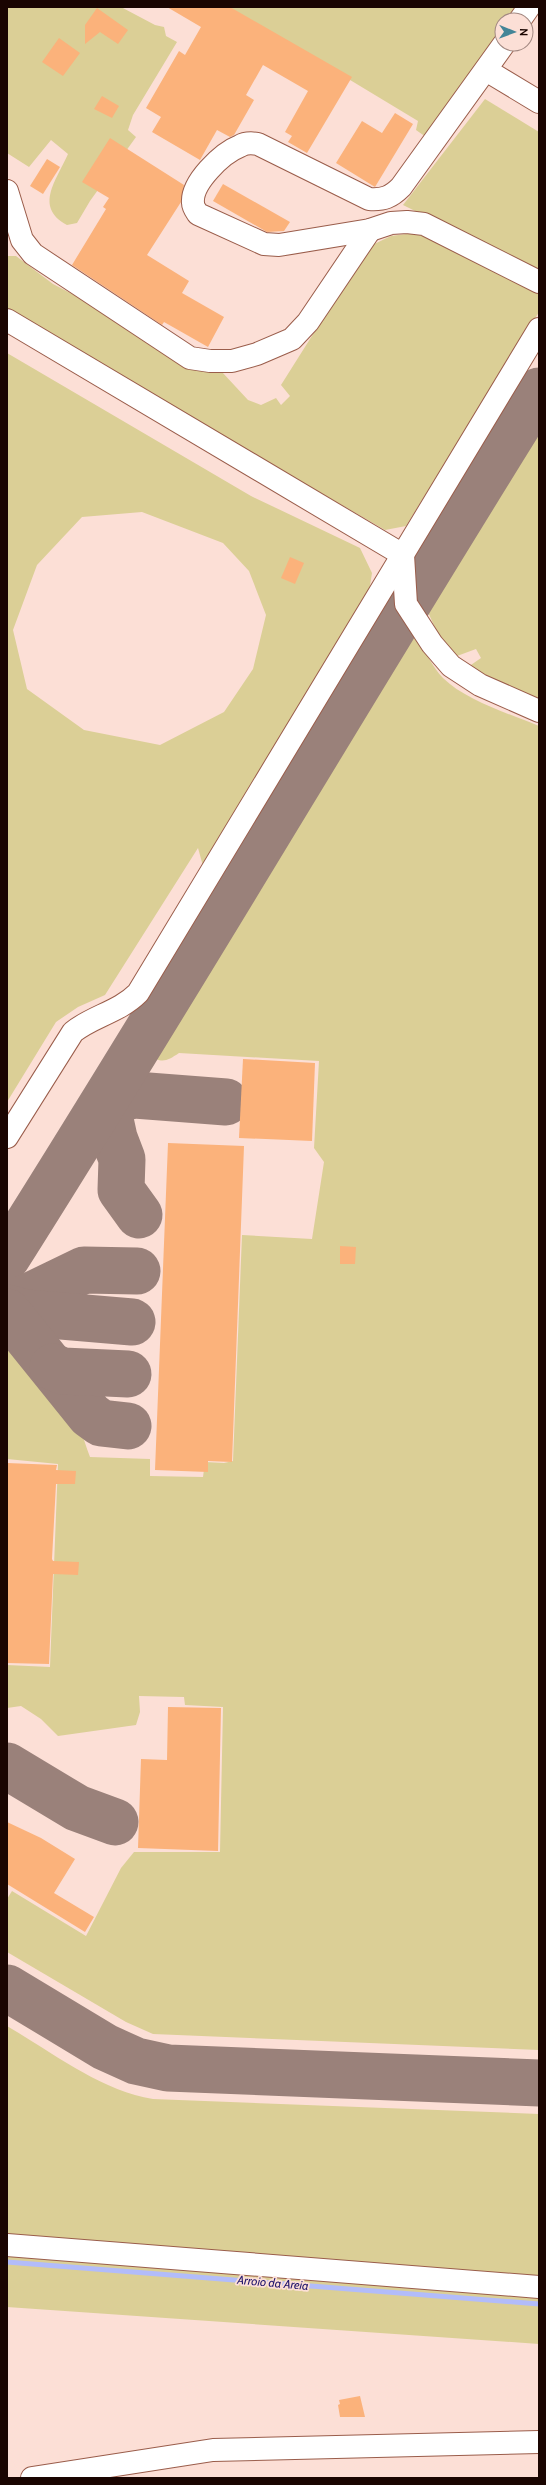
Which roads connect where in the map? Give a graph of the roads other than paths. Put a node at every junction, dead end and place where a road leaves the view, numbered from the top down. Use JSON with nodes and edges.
{"nodes":[{"id":1,"x":498,"y":52,"type":"edge"},
{"id":2,"x":486,"y":70,"type":"junction"},
{"id":3,"x":539,"y":102,"type":"edge"},
{"id":4,"x":7,"y":191,"type":"edge"},
{"id":5,"x":370,"y":230,"type":"junction"},
{"id":6,"x":539,"y":282,"type":"edge"},
{"id":7,"x":7,"y":320,"type":"edge"},
{"id":8,"x":539,"y":328,"type":"edge"},
{"id":9,"x":403,"y":555,"type":"junction"},
{"id":10,"x":539,"y":711,"type":"edge"},
{"id":11,"x":7,"y":1137,"type":"edge"},
{"id":12,"x":7,"y":2245,"type":"edge"},
{"id":13,"x":539,"y":2287,"type":"edge"},
{"id":14,"x":539,"y":2442,"type":"edge"},
{"id":15,"x":32,"y":2478,"type":"edge"}],
"edges":[{"from":1,"to":2,"type":"lane"},
{"from":2,"to":3,"type":"lane"},
{"from":2,"to":5,"type":"lane"},
{"from":4,"to":5,"type":"lane"},
{"from":5,"to":6,"type":"lane"},
{"from":7,"to":9,"type":"lane"},
{"from":8,"to":9,"type":"lane"},
{"from":9,"to":10,"type":"lane"},
{"from":9,"to":11,"type":"lane"},
{"from":12,"to":13,"type":"lane"},
{"from":14,"to":15,"type":"lane"}]}
